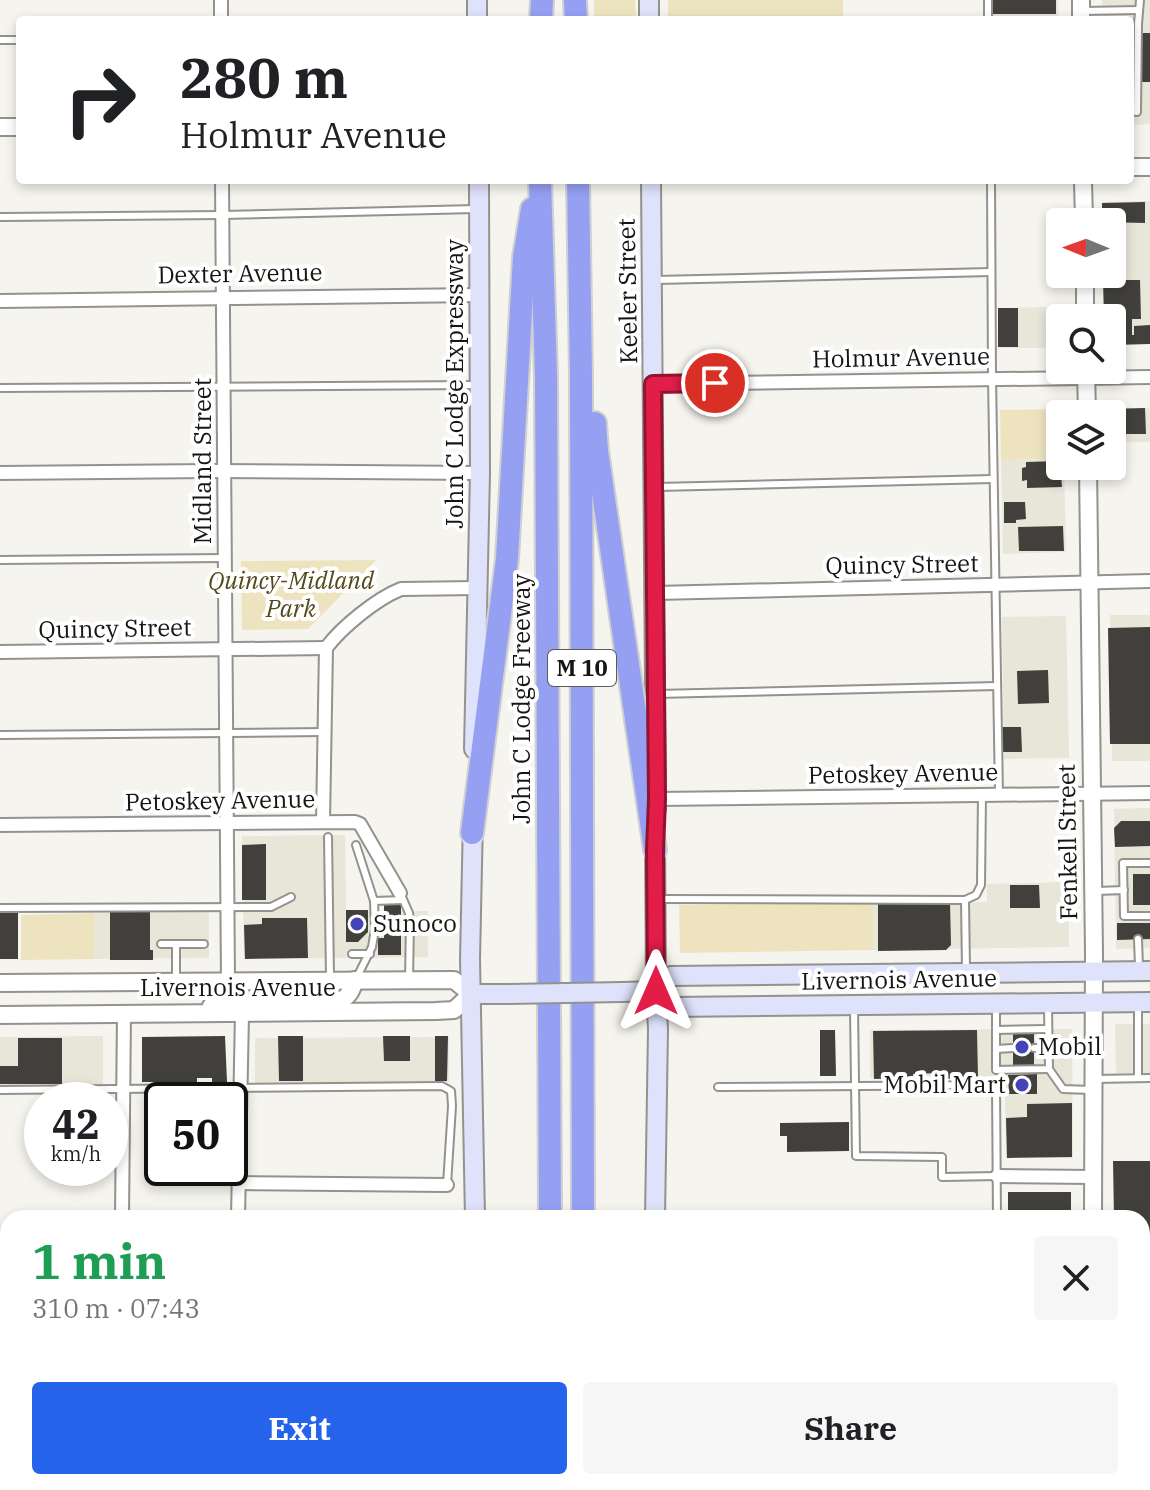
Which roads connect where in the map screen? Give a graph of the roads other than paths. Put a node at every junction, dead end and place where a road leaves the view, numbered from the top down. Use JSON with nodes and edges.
{"nodes":[{"id":1,"x":1140,"y":0,"type":"edge"},
{"id":2,"x":1081,"y":10,"type":"edge"},
{"id":3,"x":1139,"y":10,"type":"junction"},
{"id":4,"x":1134,"y":112,"type":"edge"},
{"id":5,"x":222,"y":184,"type":"edge"},
{"id":6,"x":479,"y":184,"type":"edge"},
{"id":7,"x":538,"y":184,"type":"edge"},
{"id":8,"x":539,"y":184,"type":"edge"},
{"id":9,"x":578,"y":184,"type":"edge"},
{"id":10,"x":651,"y":184,"type":"edge"},
{"id":11,"x":991,"y":184,"type":"edge"},
{"id":12,"x":1083,"y":184,"type":"edge"},
{"id":13,"x":1084,"y":208,"type":"edge"},
{"id":14,"x":479,"y":209,"type":"junction"},
{"id":15,"x":223,"y":215,"type":"junction"},
{"id":16,"x":0,"y":217,"type":"edge"},
{"id":17,"x":991,"y":272,"type":"junction"},
{"id":18,"x":652,"y":280,"type":"junction"},
{"id":19,"x":480,"y":295,"type":"junction"},
{"id":20,"x":580,"y":297,"type":"junction"},
{"id":21,"x":223,"y":298,"type":"junction"},
{"id":22,"x":0,"y":301,"type":"edge"},
{"id":23,"x":1046,"y":376,"type":"edge"},
{"id":24,"x":1126,"y":376,"type":"edge"},
{"id":25,"x":1150,"y":377,"type":"edge"},
{"id":26,"x":992,"y":378,"type":"junction"},
{"id":27,"x":653,"y":384,"type":"junction"},
{"id":28,"x":480,"y":385,"type":"junction"},
{"id":29,"x":224,"y":386,"type":"junction"},
{"id":30,"x":0,"y":388,"type":"edge"},
{"id":31,"x":225,"y":472,"type":"junction"},
{"id":32,"x":0,"y":473,"type":"edge"},
{"id":33,"x":480,"y":473,"type":"junction"},
{"id":34,"x":993,"y":479,"type":"junction"},
{"id":35,"x":1088,"y":480,"type":"edge"},
{"id":36,"x":654,"y":487,"type":"junction"},
{"id":37,"x":227,"y":558,"type":"junction"},
{"id":38,"x":0,"y":560,"type":"edge"},
{"id":39,"x":1150,"y":581,"type":"edge"},
{"id":40,"x":1089,"y":582,"type":"junction"},
{"id":41,"x":995,"y":584,"type":"junction"},
{"id":42,"x":477,"y":588,"type":"junction"},
{"id":43,"x":656,"y":593,"type":"junction"},
{"id":44,"x":326,"y":648,"type":"junction"},
{"id":45,"x":226,"y":650,"type":"junction"},
{"id":46,"x":0,"y":652,"type":"edge"},
{"id":47,"x":997,"y":686,"type":"junction"},
{"id":48,"x":656,"y":694,"type":"junction"},
{"id":49,"x":324,"y":732,"type":"junction"},
{"id":50,"x":227,"y":734,"type":"junction"},
{"id":51,"x":0,"y":735,"type":"edge"},
{"id":52,"x":1150,"y":793,"type":"edge"},
{"id":53,"x":1092,"y":794,"type":"junction"},
{"id":54,"x":982,"y":795,"type":"junction"},
{"id":55,"x":999,"y":795,"type":"junction"},
{"id":56,"x":657,"y":799,"type":"junction"},
{"id":57,"x":323,"y":822,"type":"junction"},
{"id":58,"x":227,"y":823,"type":"junction"},
{"id":59,"x":0,"y":825,"type":"edge"},
{"id":60,"x":472,"y":833,"type":"junction"},
{"id":61,"x":328,"y":837,"type":"dead end"},
{"id":62,"x":356,"y":845,"type":"dead end"},
{"id":63,"x":655,"y":850,"type":"junction"},
{"id":64,"x":376,"y":852,"type":"junction"},
{"id":65,"x":361,"y":862,"type":"junction"},
{"id":66,"x":1150,"y":863,"type":"edge"},
{"id":67,"x":1124,"y":890,"type":"junction"},
{"id":68,"x":1093,"y":891,"type":"junction"},
{"id":69,"x":402,"y":896,"type":"junction"},
{"id":70,"x":291,"y":897,"type":"dead end"},
{"id":71,"x":655,"y":899,"type":"junction"},
{"id":72,"x":965,"y":900,"type":"junction"},
{"id":73,"x":374,"y":901,"type":"junction"},
{"id":74,"x":228,"y":907,"type":"junction"},
{"id":75,"x":0,"y":908,"type":"edge"},
{"id":76,"x":1150,"y":916,"type":"edge"},
{"id":77,"x":375,"y":920,"type":"junction"},
{"id":78,"x":384,"y":920,"type":"dead end"},
{"id":79,"x":401,"y":920,"type":"dead end"},
{"id":80,"x":410,"y":920,"type":"junction"},
{"id":81,"x":410,"y":935,"type":"junction"},
{"id":82,"x":374,"y":936,"type":"junction"},
{"id":83,"x":384,"y":936,"type":"dead end"},
{"id":84,"x":401,"y":936,"type":"dead end"},
{"id":85,"x":1138,"y":939,"type":"dead end"},
{"id":86,"x":161,"y":944,"type":"dead end"},
{"id":87,"x":176,"y":944,"type":"junction"},
{"id":88,"x":204,"y":944,"type":"dead end"},
{"id":89,"x":401,"y":950,"type":"dead end"},
{"id":90,"x":410,"y":950,"type":"junction"},
{"id":91,"x":373,"y":951,"type":"junction"},
{"id":92,"x":352,"y":954,"type":"dead end"},
{"id":93,"x":1144,"y":971,"type":"edge"},
{"id":94,"x":1038,"y":972,"type":"junction"},
{"id":95,"x":1094,"y":972,"type":"junction"},
{"id":96,"x":966,"y":973,"type":"junction"},
{"id":97,"x":355,"y":980,"type":"junction"},
{"id":98,"x":409,"y":980,"type":"junction"},
{"id":99,"x":330,"y":981,"type":"junction"},
{"id":100,"x":176,"y":982,"type":"junction"},
{"id":101,"x":228,"y":982,"type":"junction"},
{"id":102,"x":0,"y":983,"type":"edge"},
{"id":103,"x":41,"y":983,"type":"junction"},
{"id":104,"x":0,"y":991,"type":"edge"},
{"id":105,"x":656,"y":991,"type":"junction"},
{"id":106,"x":471,"y":994,"type":"junction"},
{"id":107,"x":1094,"y":1002,"type":"junction"},
{"id":108,"x":1144,"y":1002,"type":"edge"},
{"id":109,"x":996,"y":1003,"type":"junction"},
{"id":110,"x":1048,"y":1003,"type":"junction"},
{"id":111,"x":811,"y":1005,"type":"junction"},
{"id":112,"x":854,"y":1005,"type":"junction"},
{"id":113,"x":124,"y":1013,"type":"junction"},
{"id":114,"x":179,"y":1013,"type":"junction"},
{"id":115,"x":242,"y":1013,"type":"junction"},
{"id":116,"x":0,"y":1015,"type":"edge"},
{"id":117,"x":1048,"y":1029,"type":"junction"},
{"id":118,"x":996,"y":1030,"type":"junction"},
{"id":119,"x":1013,"y":1048,"type":"dead end"},
{"id":120,"x":1034,"y":1048,"type":"dead end"},
{"id":121,"x":1048,"y":1048,"type":"junction"},
{"id":122,"x":1094,"y":1048,"type":"junction"},
{"id":123,"x":996,"y":1049,"type":"junction"},
{"id":124,"x":1138,"y":1059,"type":"junction"},
{"id":125,"x":1150,"y":1059,"type":"edge"},
{"id":126,"x":1049,"y":1069,"type":"junction"},
{"id":127,"x":1138,"y":1078,"type":"junction"},
{"id":128,"x":1150,"y":1078,"type":"edge"},
{"id":129,"x":123,"y":1082,"type":"edge"},
{"id":130,"x":240,"y":1082,"type":"edge"},
{"id":131,"x":854,"y":1085,"type":"junction"},
{"id":132,"x":1094,"y":1085,"type":"junction"},
{"id":133,"x":718,"y":1087,"type":"dead end"},
{"id":134,"x":248,"y":1088,"type":"edge"},
{"id":135,"x":0,"y":1090,"type":"edge"},
{"id":136,"x":24,"y":1090,"type":"edge"},
{"id":137,"x":997,"y":1176,"type":"junction"},
{"id":138,"x":1093,"y":1177,"type":"junction"},
{"id":139,"x":248,"y":1183,"type":"edge"},
{"id":140,"x":447,"y":1185,"type":"joint"},
{"id":141,"x":122,"y":1186,"type":"edge"},
{"id":142,"x":238,"y":1186,"type":"edge"},
{"id":143,"x":122,"y":1210,"type":"edge"},
{"id":144,"x":238,"y":1210,"type":"edge"},
{"id":145,"x":475,"y":1210,"type":"edge"},
{"id":146,"x":550,"y":1210,"type":"edge"},
{"id":147,"x":583,"y":1210,"type":"edge"},
{"id":148,"x":655,"y":1210,"type":"edge"},
{"id":149,"x":997,"y":1210,"type":"edge"},
{"id":150,"x":1093,"y":1210,"type":"edge"}],
"edges":[{"from":1,"to":3,"type":"lane"},
{"from":2,"to":3,"type":"lane"},
{"from":3,"to":4,"type":"lane"},
{"from":5,"to":15,"type":"street","name":"Midland Street"},
{"from":6,"to":14,"type":"main road","name":"John C Lodge Expressway"},
{"from":7,"to":60,"type":"highway"},
{"from":8,"to":146,"type":"highway","name":"John C Lodge Freeway","number":"M 10"},
{"from":9,"to":20,"type":"highway","number":"M 10"},
{"from":10,"to":18,"type":"main road","name":"Keeler Street"},
{"from":11,"to":17,"type":"lane"},
{"from":12,"to":13,"type":"street"},
{"from":14,"to":15,"type":"lane"},
{"from":14,"to":19,"type":"main road","name":"John C Lodge Expressway"},
{"from":15,"to":16,"type":"lane"},
{"from":15,"to":21,"type":"street","name":"Midland Street"},
{"from":17,"to":18,"type":"lane"},
{"from":17,"to":26,"type":"lane"},
{"from":18,"to":27,"type":"main road","name":"Keeler Street"},
{"from":19,"to":21,"type":"street","name":"Dexter Avenue"},
{"from":19,"to":28,"type":"main road","name":"John C Lodge Expressway"},
{"from":20,"to":63,"type":"highway"},
{"from":20,"to":147,"type":"highway","number":"M 10"},
{"from":21,"to":22,"type":"street","name":"Dexter Avenue"},
{"from":21,"to":29,"type":"street","name":"Midland Street"},
{"from":23,"to":26,"type":"street","name":"Holmur Avenue"},
{"from":24,"to":25,"type":"street","name":"Holmur Avenue"},
{"from":26,"to":27,"type":"street","name":"Holmur Avenue"},
{"from":26,"to":34,"type":"lane"},
{"from":27,"to":36,"type":"main road","name":"Keeler Street"},
{"from":28,"to":29,"type":"lane"},
{"from":28,"to":33,"type":"main road","name":"John C Lodge Expressway"},
{"from":29,"to":30,"type":"lane"},
{"from":29,"to":31,"type":"street","name":"Midland Street"},
{"from":31,"to":32,"type":"street"},
{"from":31,"to":33,"type":"street"},
{"from":31,"to":37,"type":"street","name":"Midland Street"},
{"from":33,"to":42,"type":"main road","name":"John C Lodge Expressway"},
{"from":34,"to":36,"type":"lane"},
{"from":34,"to":41,"type":"lane"},
{"from":35,"to":40,"type":"street","name":"Fenkell Street"},
{"from":36,"to":43,"type":"main road","name":"Keeler Street"},
{"from":37,"to":38,"type":"lane"},
{"from":37,"to":45,"type":"street","name":"Midland Street"},
{"from":39,"to":40,"type":"street","name":"Quincy Street"},
{"from":40,"to":41,"type":"street","name":"Quincy Street"},
{"from":40,"to":53,"type":"street","name":"Fenkell Street"},
{"from":41,"to":43,"type":"street","name":"Quincy Street"},
{"from":41,"to":47,"type":"lane"},
{"from":42,"to":44,"type":"street"},
{"from":42,"to":60,"type":"main road","name":"John C Lodge Expressway"},
{"from":43,"to":48,"type":"main road","name":"Keeler Street"},
{"from":44,"to":45,"type":"street","name":"Quincy Street"},
{"from":44,"to":49,"type":"street"},
{"from":45,"to":46,"type":"street","name":"Quincy Street"},
{"from":45,"to":50,"type":"street","name":"Midland Street"},
{"from":47,"to":48,"type":"lane"},
{"from":47,"to":55,"type":"lane"},
{"from":48,"to":56,"type":"main road","name":"Keeler Street"},
{"from":49,"to":50,"type":"lane"},
{"from":49,"to":57,"type":"street"},
{"from":50,"to":51,"type":"lane"},
{"from":50,"to":58,"type":"street","name":"Midland Street"},
{"from":52,"to":53,"type":"street","name":"Petoskey Avenue"},
{"from":53,"to":55,"type":"street","name":"Petoskey Avenue"},
{"from":53,"to":68,"type":"street","name":"Fenkell Street"},
{"from":54,"to":55,"type":"street","name":"Petoskey Avenue"},
{"from":54,"to":56,"type":"street","name":"Petoskey Avenue"},
{"from":54,"to":72,"type":"lane"},
{"from":56,"to":63,"type":"main road","name":"Keeler Street"},
{"from":57,"to":58,"type":"street","name":"Petoskey Avenue"},
{"from":57,"to":64,"type":"street","name":"Petoskey Avenue"},
{"from":58,"to":59,"type":"street","name":"Petoskey Avenue"},
{"from":58,"to":74,"type":"street","name":"Midland Street"},
{"from":60,"to":106,"type":"main road","name":"John C Lodge Expressway"},
{"from":61,"to":99,"type":"lane"},
{"from":62,"to":65,"type":"lane"},
{"from":63,"to":71,"type":"main road","name":"Keeler Street"},
{"from":64,"to":65,"type":"lane"},
{"from":64,"to":69,"type":"street","name":"Petoskey Avenue"},
{"from":65,"to":73,"type":"lane"},
{"from":66,"to":67,"type":"lane"},
{"from":67,"to":68,"type":"lane"},
{"from":67,"to":76,"type":"lane"},
{"from":68,"to":95,"type":"street","name":"Fenkell Street"},
{"from":69,"to":73,"type":"lane"},
{"from":69,"to":80,"type":"lane"},
{"from":70,"to":74,"type":"lane"},
{"from":71,"to":72,"type":"lane"},
{"from":71,"to":105,"type":"main road","name":"Keeler Street"},
{"from":72,"to":96,"type":"lane"},
{"from":73,"to":77,"type":"lane"},
{"from":74,"to":75,"type":"lane"},
{"from":74,"to":101,"type":"street","name":"Midland Street"},
{"from":77,"to":78,"type":"lane"},
{"from":77,"to":82,"type":"lane"},
{"from":79,"to":80,"type":"lane"},
{"from":80,"to":81,"type":"lane"},
{"from":81,"to":84,"type":"lane"},
{"from":81,"to":90,"type":"lane"},
{"from":82,"to":83,"type":"lane"},
{"from":82,"to":91,"type":"lane"},
{"from":85,"to":93,"type":"lane"},
{"from":86,"to":87,"type":"lane"},
{"from":87,"to":88,"type":"lane"},
{"from":87,"to":100,"type":"lane"},
{"from":89,"to":90,"type":"lane"},
{"from":90,"to":98,"type":"lane"},
{"from":91,"to":92,"type":"lane"},
{"from":91,"to":97,"type":"lane"},
{"from":93,"to":95,"type":"main road","name":"Livernois Avenue"},
{"from":94,"to":95,"type":"main road","name":"Livernois Avenue"},
{"from":94,"to":96,"type":"main road","name":"Livernois Avenue"},
{"from":94,"to":111,"type":"main road"},
{"from":95,"to":107,"type":"street","name":"Fenkell Street"},
{"from":96,"to":105,"type":"main road","name":"Livernois Avenue"},
{"from":97,"to":98,"type":"street","name":"Livernois Avenue"},
{"from":97,"to":99,"type":"street","name":"Livernois Avenue"},
{"from":97,"to":114,"type":"street"},
{"from":98,"to":106,"type":"street","name":"Livernois Avenue"},
{"from":99,"to":101,"type":"street","name":"Livernois Avenue"},
{"from":100,"to":101,"type":"street","name":"Livernois Avenue"},
{"from":100,"to":103,"type":"street","name":"Livernois Avenue"},
{"from":102,"to":103,"type":"street","name":"Livernois Avenue"},
{"from":103,"to":104,"type":"street"},
{"from":105,"to":106,"type":"main road","name":"Livernois Avenue","bridge":true},
{"from":105,"to":111,"type":"main road","name":"Livernois Avenue"},
{"from":105,"to":148,"type":"main road","name":"Keeler Street"},
{"from":106,"to":115,"type":"street","name":"Livernois Avenue"},
{"from":106,"to":145,"type":"main road","name":"John C Lodge Expressway"},
{"from":107,"to":108,"type":"main road","name":"Livernois Avenue"},
{"from":107,"to":110,"type":"main road","name":"Livernois Avenue"},
{"from":107,"to":122,"type":"street","name":"Fenkell Street"},
{"from":108,"to":124,"type":"lane"},
{"from":109,"to":110,"type":"main road","name":"Livernois Avenue"},
{"from":109,"to":112,"type":"main road","name":"Livernois Avenue"},
{"from":109,"to":118,"type":"lane"},
{"from":110,"to":117,"type":"lane"},
{"from":111,"to":112,"type":"main road","name":"Livernois Avenue"},
{"from":112,"to":131,"type":"lane"},
{"from":113,"to":114,"type":"street","name":"Livernois Avenue"},
{"from":113,"to":116,"type":"street","name":"Livernois Avenue"},
{"from":113,"to":129,"type":"street"},
{"from":114,"to":115,"type":"street","name":"Livernois Avenue"},
{"from":115,"to":130,"type":"street"},
{"from":117,"to":118,"type":"lane"},
{"from":117,"to":121,"type":"lane"},
{"from":118,"to":123,"type":"lane"},
{"from":119,"to":123,"type":"lane"},
{"from":120,"to":121,"type":"lane"},
{"from":121,"to":122,"type":"lane"},
{"from":121,"to":126,"type":"lane"},
{"from":122,"to":132,"type":"street","name":"Fenkell Street"},
{"from":123,"to":126,"type":"lane"},
{"from":124,"to":125,"type":"lane"},
{"from":124,"to":127,"type":"lane"},
{"from":126,"to":132,"type":"lane"},
{"from":127,"to":128,"type":"lane"},
{"from":127,"to":132,"type":"lane"},
{"from":131,"to":133,"type":"lane"},
{"from":131,"to":137,"type":"lane"},
{"from":131,"to":137,"type":"lane"},
{"from":132,"to":138,"type":"street","name":"Fenkell Street"},
{"from":134,"to":140,"type":"lane"},
{"from":135,"to":136,"type":"lane"},
{"from":137,"to":138,"type":"street"},
{"from":137,"to":149,"type":"lane"},
{"from":138,"to":150,"type":"street","name":"Fenkell Street"},
{"from":139,"to":140,"type":"street"},
{"from":141,"to":143,"type":"street"},
{"from":142,"to":144,"type":"street"}]}
